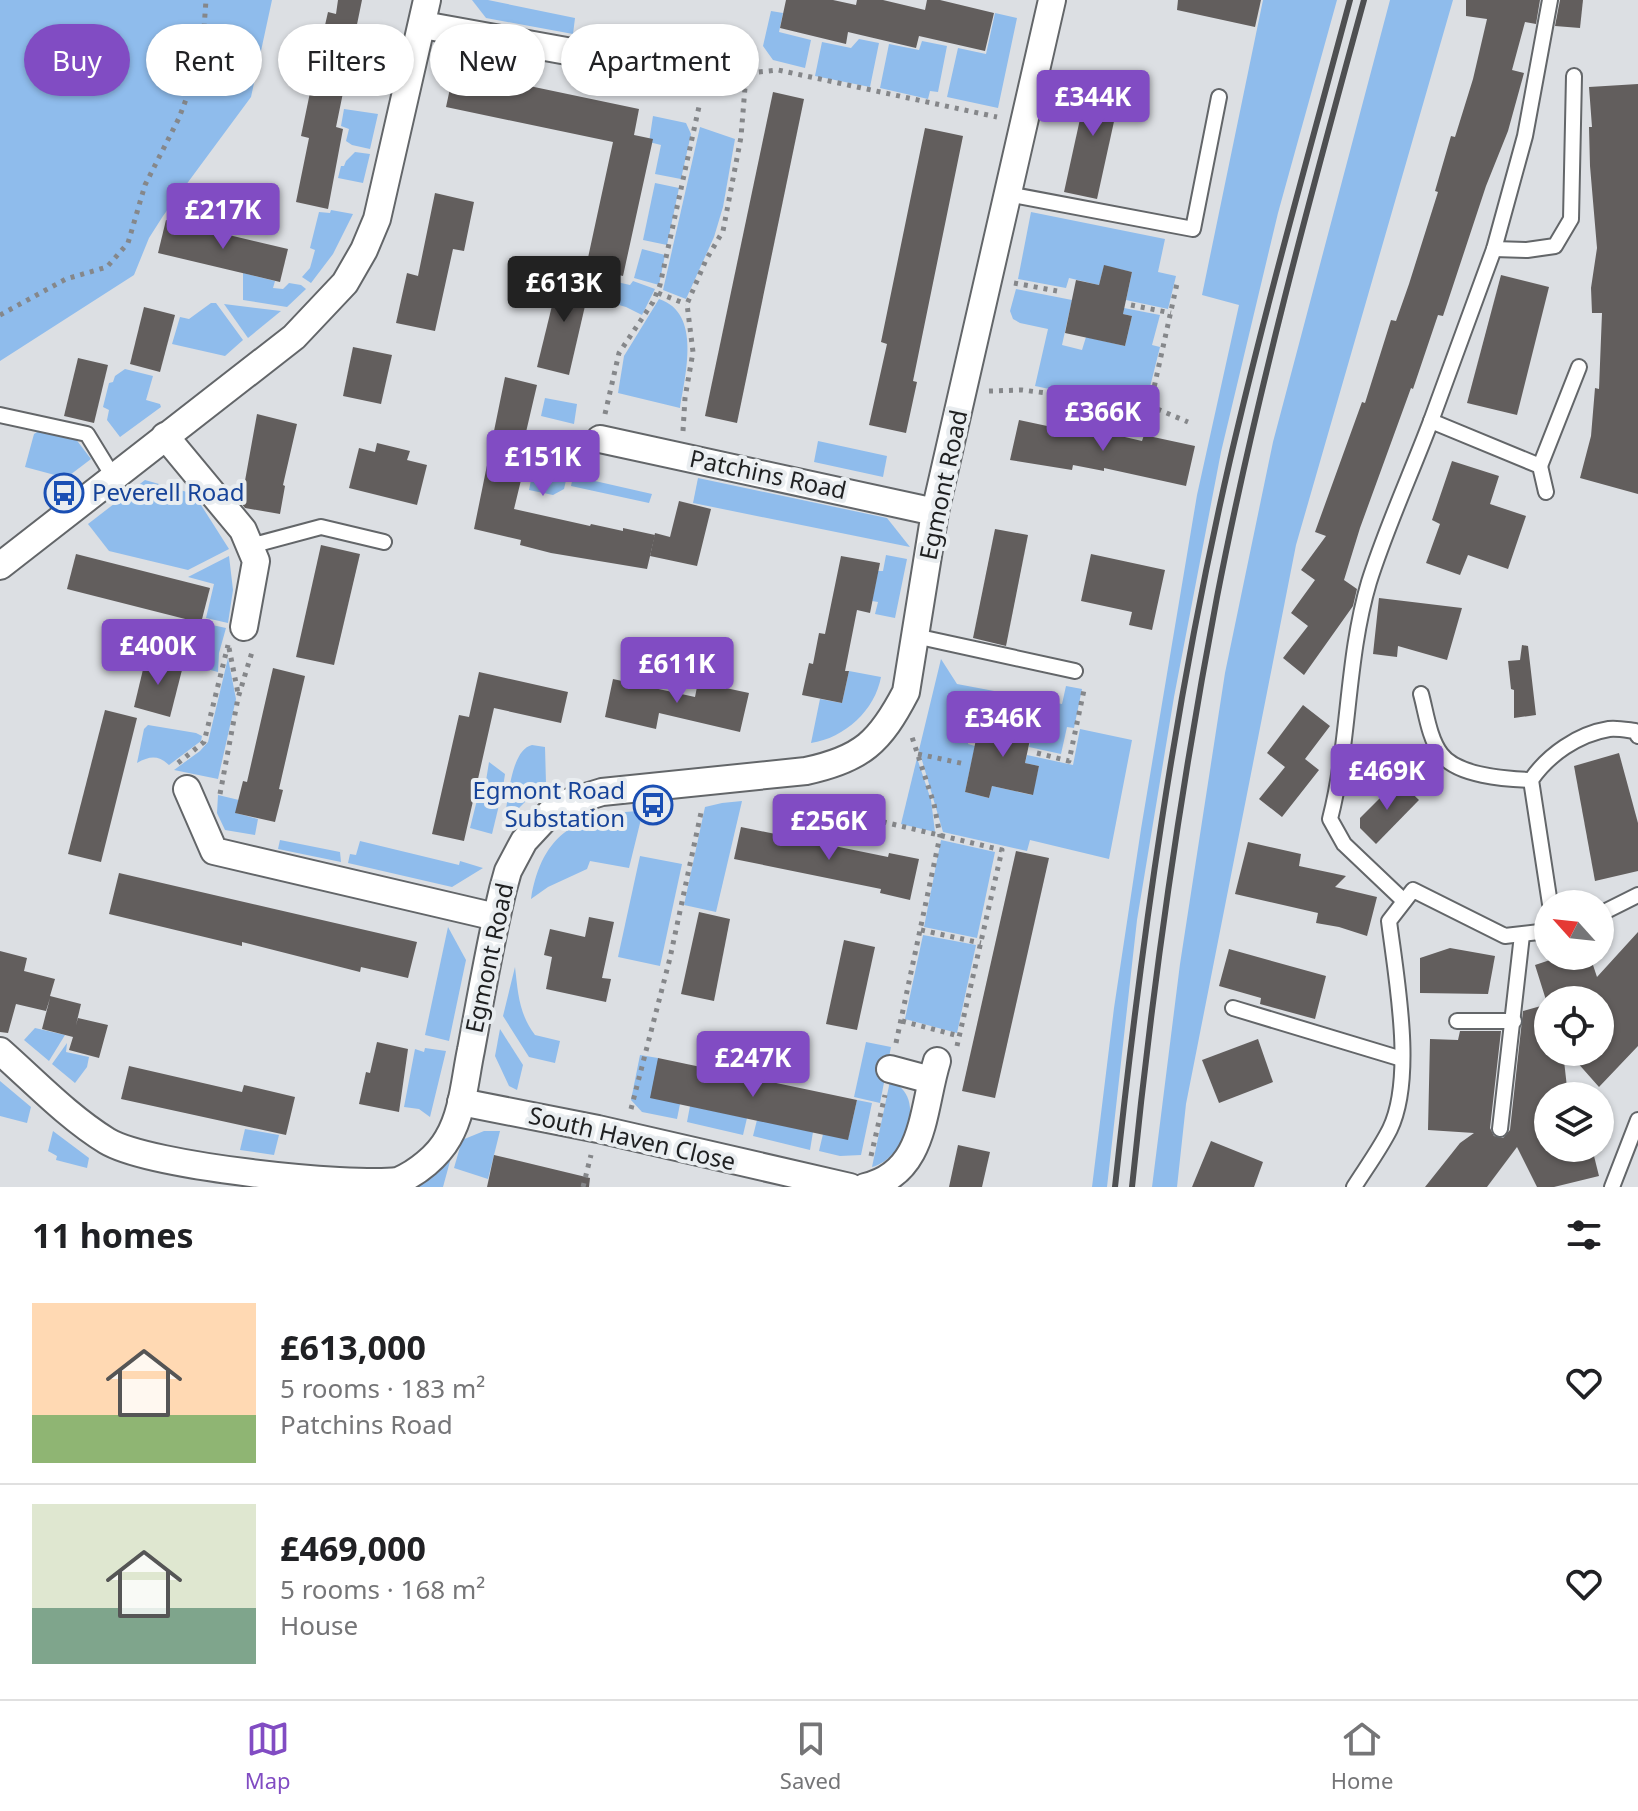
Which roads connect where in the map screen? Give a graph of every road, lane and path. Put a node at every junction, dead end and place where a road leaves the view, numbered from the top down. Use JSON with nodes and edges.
{"nodes":[{"id":1,"x":206,"y":0,"type":"edge"},
{"id":2,"x":1052,"y":0,"type":"edge"},
{"id":3,"x":1550,"y":0,"type":"edge"},
{"id":4,"x":425,"y":13,"type":"edge"},
{"id":5,"x":561,"y":44,"type":"edge"},
{"id":6,"x":759,"y":73,"type":"edge"},
{"id":7,"x":1574,"y":76,"type":"dead end"},
{"id":8,"x":701,"y":96,"type":"edge"},
{"id":9,"x":744,"y":96,"type":"edge"},
{"id":10,"x":1219,"y":97,"type":"dead end"},
{"id":11,"x":1024,"y":123,"type":"junction"},
{"id":12,"x":1008,"y":194,"type":"junction"},
{"id":13,"x":1494,"y":249,"type":"junction"},
{"id":14,"x":989,"y":278,"type":"junction"},
{"id":15,"x":1178,"y":279,"type":"dead end"},
{"id":16,"x":1057,"y":291,"type":"dead end"},
{"id":17,"x":658,"y":293,"type":"junction"},
{"id":18,"x":687,"y":304,"type":"junction"},
{"id":19,"x":1131,"y":305,"type":"dead end"},
{"id":20,"x":1171,"y":313,"type":"junction"},
{"id":21,"x":0,"y":315,"type":"edge"},
{"id":22,"x":1579,"y":367,"type":"dead end"},
{"id":23,"x":964,"y":389,"type":"junction"},
{"id":24,"x":1150,"y":406,"type":"junction"},
{"id":25,"x":0,"y":415,"type":"edge"},
{"id":26,"x":1431,"y":421,"type":"junction"},
{"id":27,"x":1188,"y":422,"type":"dead end"},
{"id":28,"x":165,"y":436,"type":"junction"},
{"id":29,"x":600,"y":439,"type":"joint"},
{"id":30,"x":681,"y":456,"type":"junction"},
{"id":31,"x":1540,"y":466,"type":"junction"},
{"id":32,"x":114,"y":478,"type":"junction"},
{"id":33,"x":1546,"y":492,"type":"dead end"},
{"id":34,"x":935,"y":512,"type":"junction"},
{"id":35,"x":384,"y":542,"type":"dead end"},
{"id":36,"x":250,"y":546,"type":"junction"},
{"id":37,"x":0,"y":566,"type":"edge"},
{"id":38,"x":236,"y":635,"type":"junction"},
{"id":39,"x":915,"y":636,"type":"junction"},
{"id":40,"x":1075,"y":671,"type":"dead end"},
{"id":41,"x":1085,"y":688,"type":"dead end"},
{"id":42,"x":1421,"y":694,"type":"dead end"},
{"id":43,"x":238,"y":698,"type":"junction"},
{"id":44,"x":901,"y":702,"type":"junction"},
{"id":45,"x":1638,"y":736,"type":"edge"},
{"id":46,"x":1037,"y":753,"type":"dead end"},
{"id":47,"x":918,"y":754,"type":"junction"},
{"id":48,"x":965,"y":764,"type":"dead end"},
{"id":49,"x":708,"y":780,"type":"junction"},
{"id":50,"x":1531,"y":780,"type":"junction"},
{"id":51,"x":187,"y":789,"type":"joint"},
{"id":52,"x":220,"y":796,"type":"dead end"},
{"id":53,"x":782,"y":798,"type":"dead end"},
{"id":54,"x":940,"y":836,"type":"junction"},
{"id":55,"x":1548,"y":890,"type":"edge"},
{"id":56,"x":1638,"y":895,"type":"edge"},
{"id":57,"x":1404,"y":901,"type":"junction"},
{"id":58,"x":1614,"y":907,"type":"edge"},
{"id":59,"x":496,"y":917,"type":"junction"},
{"id":60,"x":921,"y":930,"type":"junction"},
{"id":61,"x":1534,"y":933,"type":"edge"},
{"id":62,"x":1522,"y":935,"type":"junction"},
{"id":63,"x":981,"y":943,"type":"junction"},
{"id":64,"x":1233,"y":1008,"type":"dead end"},
{"id":65,"x":902,"y":1021,"type":"junction"},
{"id":66,"x":1457,"y":1021,"type":"dead end"},
{"id":67,"x":1514,"y":1021,"type":"junction"},
{"id":68,"x":959,"y":1036,"type":"junction"},
{"id":69,"x":0,"y":1051,"type":"edge"},
{"id":70,"x":1402,"y":1059,"type":"junction"},
{"id":71,"x":890,"y":1069,"type":"junction"},
{"id":72,"x":934,"y":1070,"type":"junction"},
{"id":73,"x":461,"y":1102,"type":"junction"},
{"id":74,"x":1638,"y":1120,"type":"edge"},
{"id":75,"x":598,"y":1129,"type":"junction"},
{"id":76,"x":1500,"y":1129,"type":"dead end"},
{"id":77,"x":867,"y":1174,"type":"edge"},
{"id":78,"x":850,"y":1187,"type":"edge"},
{"id":79,"x":1354,"y":1187,"type":"edge"},
{"id":80,"x":1612,"y":1187,"type":"edge"}],
"edges":[{"from":1,"to":21,"type":"path"},
{"from":2,"to":11,"type":"street","name":"Egmont Road"},
{"from":3,"to":13,"type":"lane"},
{"from":4,"to":5,"type":"street"},
{"from":4,"to":28,"type":"street"},
{"from":6,"to":11,"type":"path"},
{"from":7,"to":13,"type":"lane"},
{"from":8,"to":17,"type":"path"},
{"from":9,"to":18,"type":"path"},
{"from":10,"to":12,"type":"lane"},
{"from":11,"to":12,"type":"street","name":"Egmont Road"},
{"from":12,"to":14,"type":"street","name":"Egmont Road"},
{"from":13,"to":26,"type":"lane"},
{"from":14,"to":16,"type":"path"},
{"from":14,"to":23,"type":"street","name":"Egmont Road"},
{"from":15,"to":20,"type":"path"},
{"from":17,"to":18,"type":"path"},
{"from":17,"to":29,"type":"path"},
{"from":18,"to":30,"type":"path"},
{"from":19,"to":20,"type":"path"},
{"from":20,"to":24,"type":"path"},
{"from":22,"to":31,"type":"lane"},
{"from":23,"to":24,"type":"path"},
{"from":23,"to":34,"type":"street","name":"Egmont Road"},
{"from":24,"to":27,"type":"path"},
{"from":25,"to":32,"type":"lane"},
{"from":26,"to":31,"type":"lane"},
{"from":26,"to":57,"type":"lane"},
{"from":28,"to":32,"type":"street"},
{"from":28,"to":36,"type":"street"},
{"from":29,"to":30,"type":"street","name":"Patchins Road"},
{"from":30,"to":34,"type":"street","name":"Patchins Road"},
{"from":31,"to":33,"type":"lane"},
{"from":32,"to":37,"type":"street"},
{"from":34,"to":39,"type":"street","name":"Egmont Road"},
{"from":35,"to":36,"type":"lane"},
{"from":36,"to":38,"type":"street"},
{"from":38,"to":43,"type":"path"},
{"from":38,"to":43,"type":"path"},
{"from":38,"to":51,"type":"path"},
{"from":39,"to":40,"type":"lane"},
{"from":39,"to":44,"type":"street","name":"Egmont Road"},
{"from":41,"to":46,"type":"path"},
{"from":42,"to":50,"type":"lane"},
{"from":43,"to":52,"type":"path"},
{"from":44,"to":47,"type":"path"},
{"from":44,"to":49,"type":"street","name":"Egmont Road"},
{"from":45,"to":50,"type":"lane"},
{"from":47,"to":48,"type":"path"},
{"from":47,"to":54,"type":"path"},
{"from":49,"to":59,"type":"street","name":"Egmont Road"},
{"from":49,"to":75,"type":"path"},
{"from":50,"to":55,"type":"lane"},
{"from":51,"to":59,"type":"street"},
{"from":53,"to":54,"type":"path"},
{"from":54,"to":60,"type":"path"},
{"from":54,"to":63,"type":"path"},
{"from":56,"to":58,"type":"lane"},
{"from":57,"to":62,"type":"lane"},
{"from":57,"to":70,"type":"lane"},
{"from":59,"to":73,"type":"street","name":"Egmont Road"},
{"from":60,"to":63,"type":"path"},
{"from":60,"to":65,"type":"path"},
{"from":61,"to":62,"type":"lane"},
{"from":62,"to":67,"type":"lane"},
{"from":63,"to":68,"type":"path"},
{"from":64,"to":70,"type":"lane"},
{"from":65,"to":68,"type":"path"},
{"from":65,"to":71,"type":"path"},
{"from":66,"to":67,"type":"lane"},
{"from":67,"to":76,"type":"lane"},
{"from":68,"to":72,"type":"path"},
{"from":69,"to":73,"type":"street","name":"Egmont Road"},
{"from":70,"to":79,"type":"lane"},
{"from":71,"to":72,"type":"street"},
{"from":71,"to":77,"type":"path"},
{"from":72,"to":77,"type":"street"},
{"from":73,"to":75,"type":"street","name":"South Haven Close"},
{"from":74,"to":80,"type":"lane"},
{"from":75,"to":78,"type":"street","name":"South Haven Close"}]}
